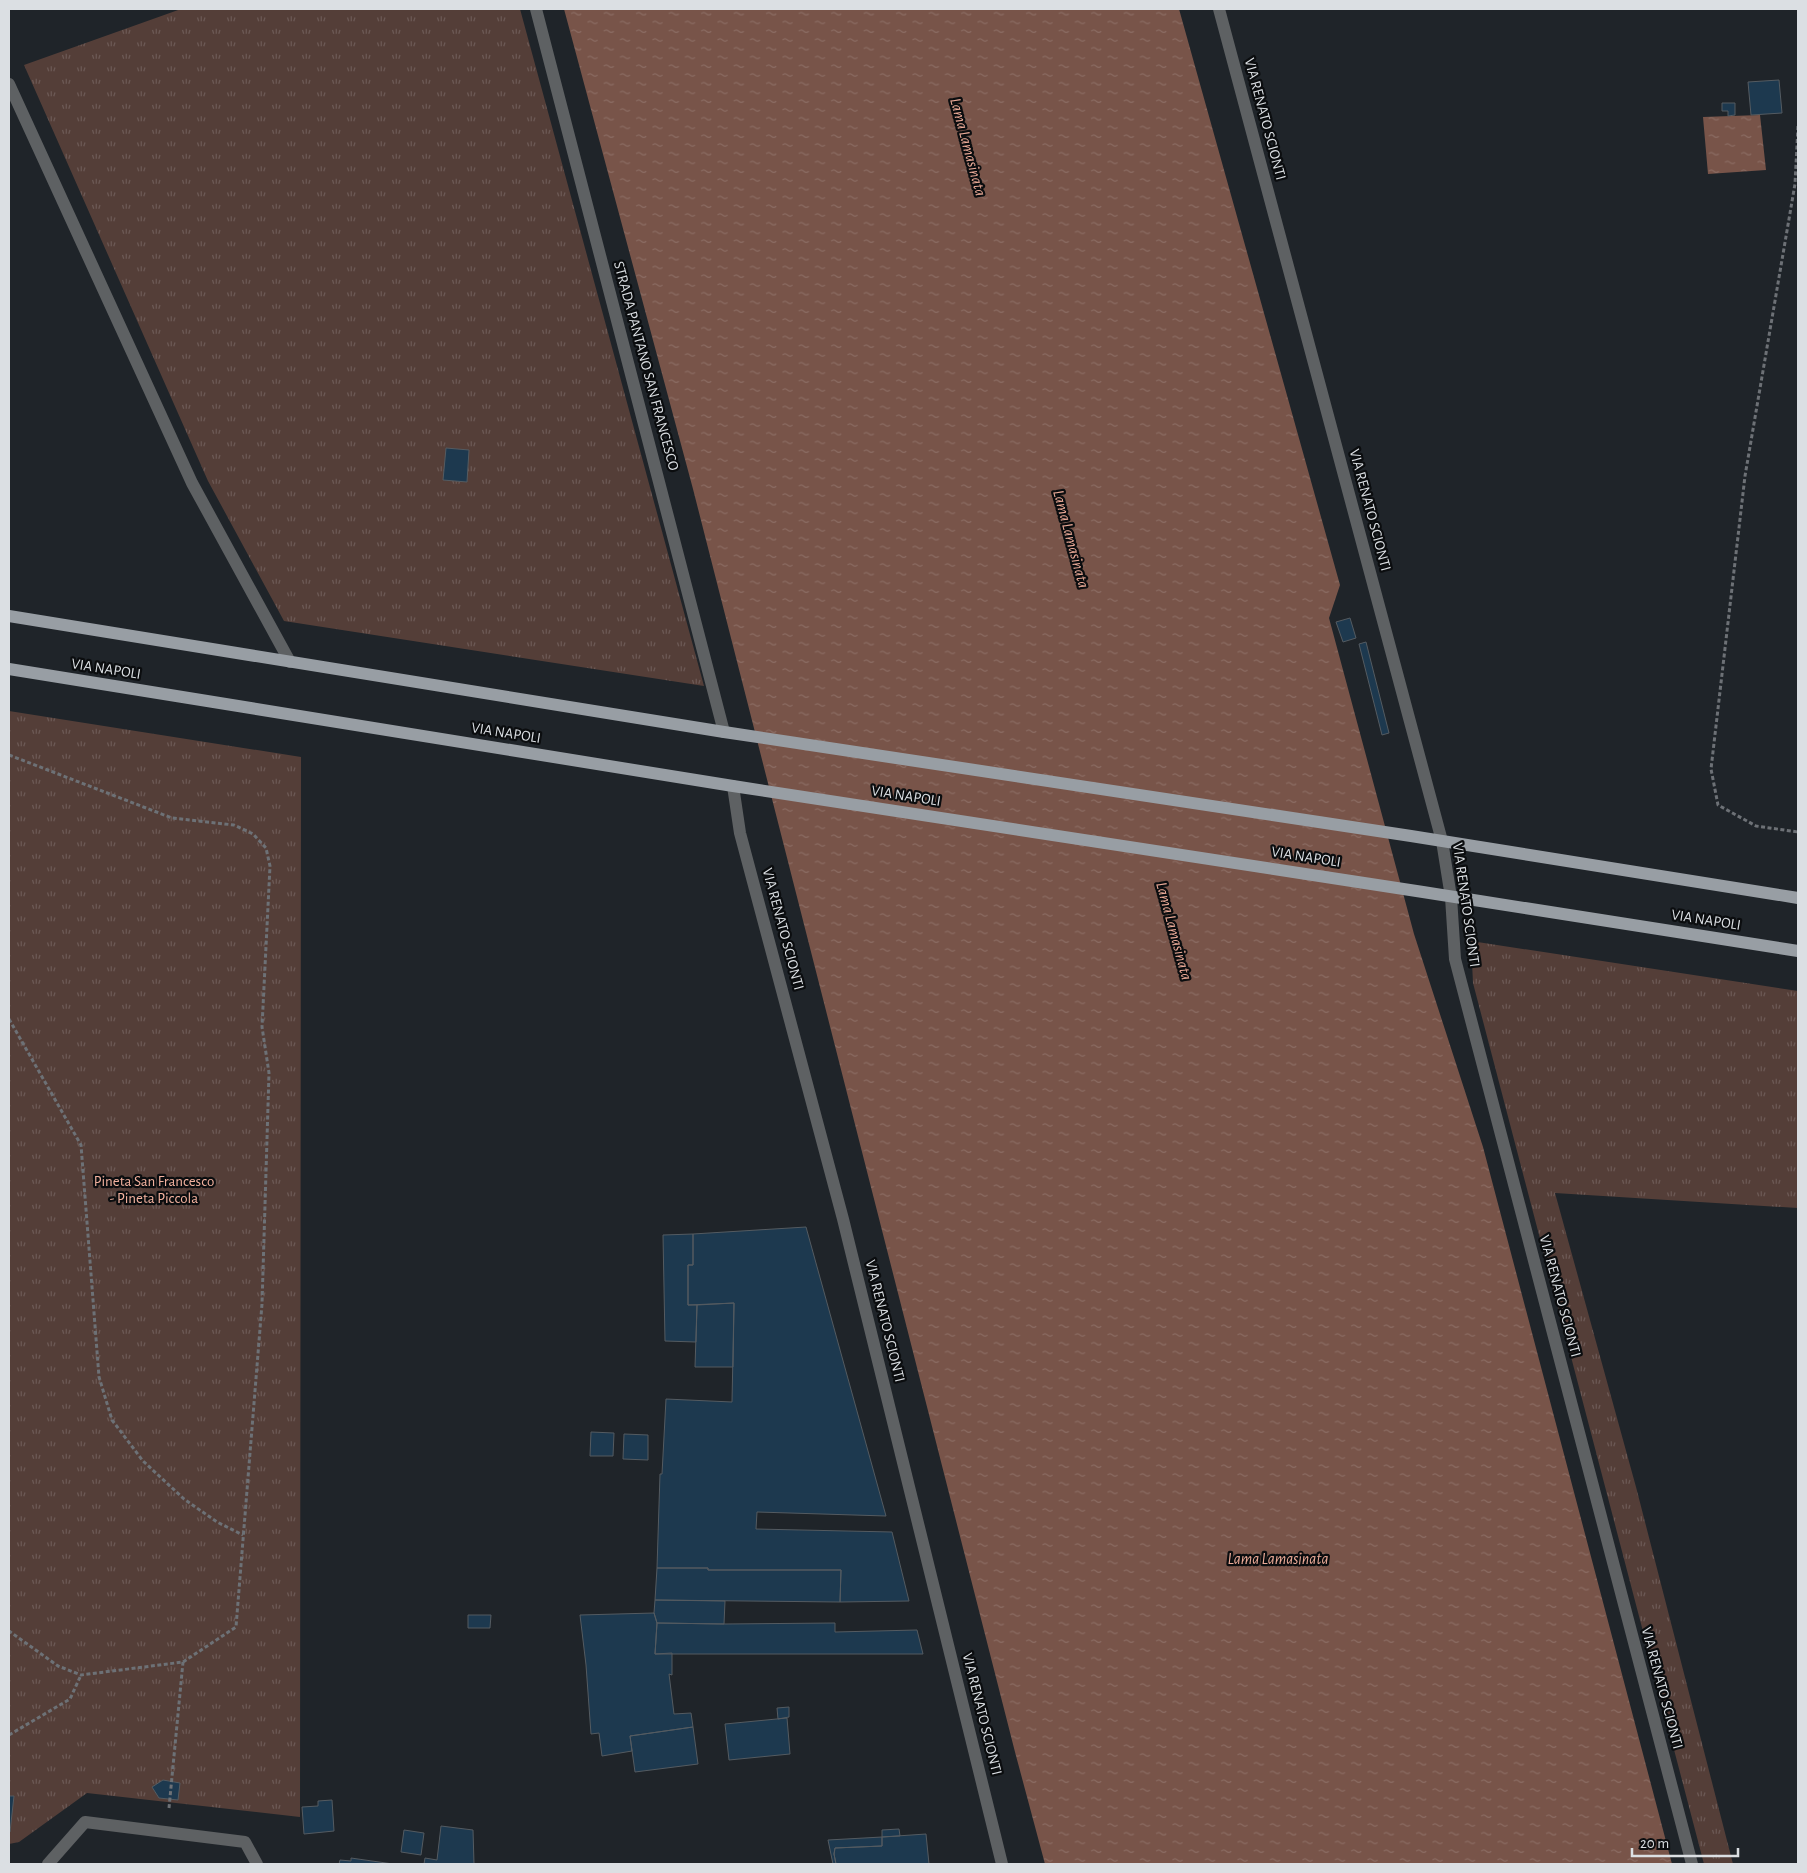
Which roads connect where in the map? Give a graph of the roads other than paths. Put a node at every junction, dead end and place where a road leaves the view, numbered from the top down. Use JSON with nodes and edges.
{"nodes":[{"id":1,"x":536,"y":9,"type":"edge"},
{"id":2,"x":1219,"y":9,"type":"edge"},
{"id":3,"x":9,"y":84,"type":"edge"},
{"id":4,"x":9,"y":616,"type":"edge"},
{"id":5,"x":290,"y":662,"type":"junction"},
{"id":6,"x":9,"y":669,"type":"edge"},
{"id":7,"x":724,"y":732,"type":"junction"},
{"id":8,"x":733,"y":786,"type":"junction"},
{"id":9,"x":1442,"y":841,"type":"junction"},
{"id":10,"x":1451,"y":897,"type":"junction"},
{"id":11,"x":1798,"y":898,"type":"edge"},
{"id":12,"x":1798,"y":951,"type":"edge"},
{"id":13,"x":48,"y":1864,"type":"edge"},
{"id":14,"x":257,"y":1864,"type":"edge"},
{"id":15,"x":1002,"y":1864,"type":"edge"},
{"id":16,"x":1692,"y":1864,"type":"edge"}],
"edges":[{"from":1,"to":7,"type":"street","name":"STRADA PANTANO SAN FRANCESCO"},
{"from":2,"to":9,"type":"street","name":"VIA RENATO SCIONTI"},
{"from":3,"to":5,"type":"street"},
{"from":4,"to":5,"type":"main road"},
{"from":5,"to":7,"type":"main road"},
{"from":6,"to":8,"type":"main road","name":"VIA NAPOLI"},
{"from":7,"to":9,"type":"main road"},
{"from":8,"to":10,"type":"main road","name":"VIA NAPOLI"},
{"from":8,"to":15,"type":"street","name":"VIA RENATO SCIONTI"},
{"from":9,"to":10,"type":"street","name":"VIA RENATO SCIONTI"},
{"from":9,"to":11,"type":"main road"},
{"from":10,"to":12,"type":"main road","name":"VIA NAPOLI"},
{"from":10,"to":16,"type":"street","name":"VIA RENATO SCIONTI"},
{"from":13,"to":14,"type":"street"}]}
